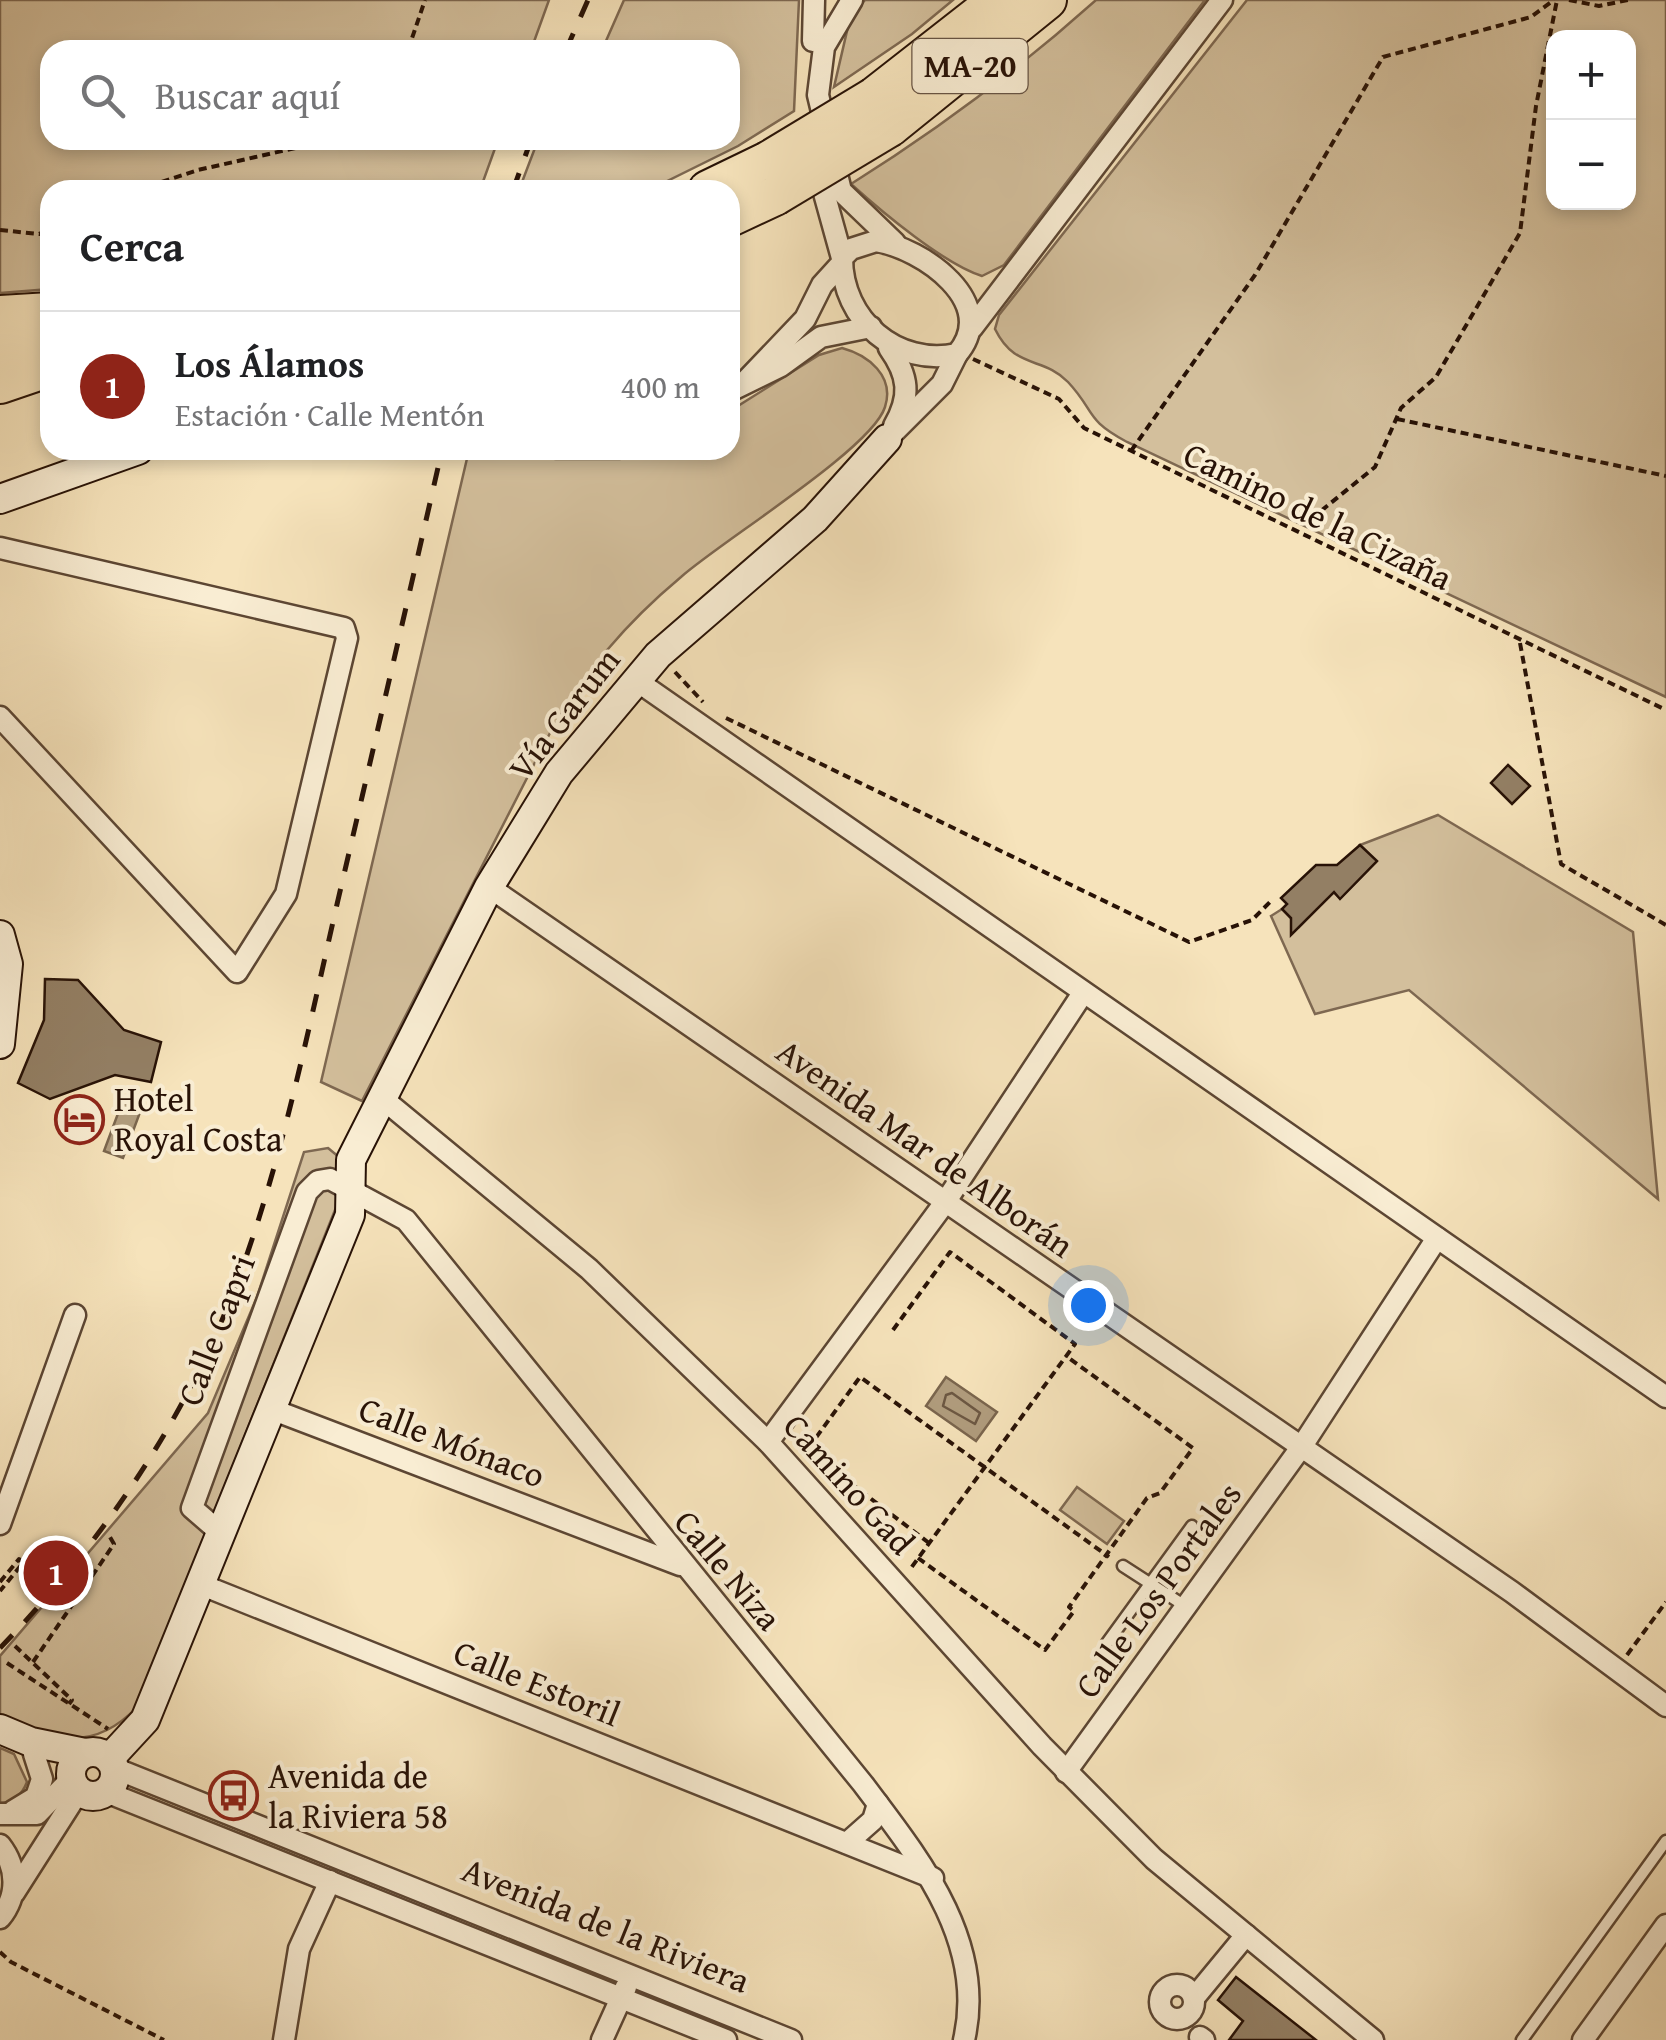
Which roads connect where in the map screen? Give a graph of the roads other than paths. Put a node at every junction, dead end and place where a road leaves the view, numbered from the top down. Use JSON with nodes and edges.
{"nodes":[{"id":1,"x":814,"y":0,"type":"edge"},
{"id":2,"x":837,"y":0,"type":"edge"},
{"id":3,"x":852,"y":0,"type":"edge"},
{"id":4,"x":1047,"y":0,"type":"edge"},
{"id":5,"x":1222,"y":0,"type":"edge"},
{"id":6,"x":994,"y":2,"type":"edge"},
{"id":7,"x":813,"y":41,"type":"junction"},
{"id":8,"x":882,"y":112,"type":"junction"},
{"id":9,"x":772,"y":179,"type":"junction"},
{"id":10,"x":740,"y":184,"type":"edge"},
{"id":11,"x":740,"y":207,"type":"edge"},
{"id":12,"x":896,"y":244,"type":"junction"},
{"id":13,"x":842,"y":260,"type":"junction"},
{"id":14,"x":40,"y":313,"type":"edge"},
{"id":15,"x":0,"y":316,"type":"edge"},
{"id":16,"x":972,"y":328,"type":"junction"},
{"id":17,"x":878,"y":335,"type":"junction"},
{"id":18,"x":40,"y":348,"type":"edge"},
{"id":19,"x":0,"y":351,"type":"edge"},
{"id":20,"x":958,"y":354,"type":"junction"},
{"id":21,"x":40,"y":370,"type":"edge"},
{"id":22,"x":0,"y":384,"type":"edge"},
{"id":23,"x":740,"y":384,"type":"edge"},
{"id":24,"x":740,"y":386,"type":"edge"},
{"id":25,"x":887,"y":439,"type":"junction"},
{"id":26,"x":110,"y":460,"type":"edge"},
{"id":27,"x":0,"y":499,"type":"edge"},
{"id":28,"x":0,"y":548,"type":"edge"},
{"id":29,"x":637,"y":681,"type":"junction"},
{"id":30,"x":0,"y":717,"type":"edge"},
{"id":31,"x":489,"y":886,"type":"junction"},
{"id":32,"x":0,"y":935,"type":"edge"},
{"id":33,"x":1083,"y":993,"type":"junction"},
{"id":34,"x":0,"y":1044,"type":"edge"},
{"id":35,"x":383,"y":1098,"type":"junction"},
{"id":36,"x":351,"y":1192,"type":"junction"},
{"id":37,"x":946,"y":1201,"type":"junction"},
{"id":38,"x":1437,"y":1238,"type":"junction"},
{"id":39,"x":75,"y":1315,"type":"dead end"},
{"id":40,"x":1666,"y":1397,"type":"edge"},
{"id":41,"x":270,"y":1409,"type":"junction"},
{"id":42,"x":768,"y":1442,"type":"junction"},
{"id":43,"x":1302,"y":1446,"type":"junction"},
{"id":44,"x":633,"y":1506,"type":"junction"},
{"id":45,"x":0,"y":1524,"type":"edge"},
{"id":46,"x":1192,"y":1526,"type":"dead end"},
{"id":47,"x":222,"y":1534,"type":"junction"},
{"id":48,"x":610,"y":1537,"type":"junction"},
{"id":49,"x":1124,"y":1566,"type":"road end"},
{"id":50,"x":685,"y":1568,"type":"junction"},
{"id":51,"x":1150,"y":1583,"type":"junction"},
{"id":52,"x":202,"y":1585,"type":"junction"},
{"id":53,"x":1186,"y":1606,"type":"junction"},
{"id":54,"x":1107,"y":1642,"type":"dead end"},
{"id":55,"x":1666,"y":1706,"type":"edge"},
{"id":56,"x":0,"y":1729,"type":"edge"},
{"id":57,"x":0,"y":1739,"type":"edge"},
{"id":58,"x":34,"y":1754,"type":"junction"},
{"id":59,"x":95,"y":1770,"type":"junction"},
{"id":60,"x":1066,"y":1772,"type":"junction"},
{"id":61,"x":878,"y":1804,"type":"junction"},
{"id":62,"x":3,"y":1814,"type":"edge"},
{"id":63,"x":1666,"y":1842,"type":"edge"},
{"id":64,"x":847,"y":1843,"type":"junction"},
{"id":65,"x":0,"y":1845,"type":"edge"},
{"id":66,"x":934,"y":1878,"type":"junction"},
{"id":67,"x":330,"y":1881,"type":"junction"},
{"id":68,"x":6,"y":1911,"type":"edge"},
{"id":69,"x":1666,"y":1925,"type":"edge"},
{"id":70,"x":1246,"y":1936,"type":"junction"},
{"id":71,"x":632,"y":1976,"type":"junction"},
{"id":72,"x":622,"y":1997,"type":"junction"},
{"id":73,"x":1194,"y":1998,"type":"junction"},
{"id":74,"x":1172,"y":2030,"type":"edge"},
{"id":75,"x":284,"y":2040,"type":"edge"},
{"id":76,"x":602,"y":2040,"type":"edge"},
{"id":77,"x":726,"y":2040,"type":"edge"},
{"id":78,"x":791,"y":2040,"type":"edge"},
{"id":79,"x":964,"y":2040,"type":"edge"},
{"id":80,"x":1372,"y":2040,"type":"edge"},
{"id":81,"x":1522,"y":2040,"type":"edge"},
{"id":82,"x":1583,"y":2040,"type":"edge"}],
"edges":[{"from":1,"to":7,"type":"street"},
{"from":2,"to":7,"type":"street"},
{"from":3,"to":12,"type":"street"},
{"from":4,"to":8,"type":"highway","number":"MA-20"},
{"from":5,"to":16,"type":"street"},
{"from":6,"to":8,"type":"highway","number":"MA-20"},
{"from":7,"to":13,"type":"street"},
{"from":8,"to":9,"type":"highway","number":"MA-20","bridge":true},
{"from":9,"to":10,"type":"highway","number":"MA-20"},
{"from":9,"to":11,"type":"highway","number":"MA-20"},
{"from":12,"to":13,"type":"street"},
{"from":12,"to":16,"type":"street"},
{"from":13,"to":17,"type":"street"},
{"from":13,"to":23,"type":"street"},
{"from":14,"to":15,"type":"highway"},
{"from":16,"to":20,"type":"street"},
{"from":17,"to":20,"type":"street"},
{"from":17,"to":24,"type":"street"},
{"from":17,"to":25,"type":"street","name":"Vía Garum"},
{"from":18,"to":19,"type":"highway"},
{"from":20,"to":25,"type":"street","name":"Vía Garum"},
{"from":21,"to":22,"type":"highway"},
{"from":25,"to":29,"type":"street","name":"Vía Garum"},
{"from":26,"to":27,"type":"street"},
{"from":28,"to":30,"type":"street"},
{"from":29,"to":31,"type":"street","name":"Vía Garum"},
{"from":29,"to":33,"type":"street"},
{"from":31,"to":35,"type":"street","name":"Vía Garum"},
{"from":31,"to":37,"type":"street","name":"Avenida Mar de Alborán"},
{"from":32,"to":34,"type":"street"},
{"from":33,"to":37,"type":"street"},
{"from":33,"to":38,"type":"street"},
{"from":35,"to":36,"type":"street"},
{"from":35,"to":42,"type":"street","name":"Camino Gad"},
{"from":36,"to":41,"type":"street"},
{"from":36,"to":44,"type":"street","name":"Calle Niza"},
{"from":36,"to":47,"type":"street","name":"Calle Capri"},
{"from":37,"to":42,"type":"street"},
{"from":37,"to":43,"type":"street","name":"Avenida Mar de Alborán"},
{"from":38,"to":40,"type":"street"},
{"from":38,"to":43,"type":"street","name":"Calle Los Portales"},
{"from":39,"to":45,"type":"street"},
{"from":41,"to":47,"type":"street"},
{"from":41,"to":48,"type":"street","name":"Calle Mónaco"},
{"from":42,"to":60,"type":"street","name":"Camino Gad"},
{"from":43,"to":53,"type":"street","name":"Calle Los Portales"},
{"from":43,"to":55,"type":"street","name":"Avenida Mar de Alborán"},
{"from":44,"to":48,"type":"street"},
{"from":44,"to":50,"type":"street","name":"Calle Niza"},
{"from":46,"to":51,"type":"lane"},
{"from":47,"to":52,"type":"street"},
{"from":48,"to":50,"type":"street","name":"Calle Mónaco"},
{"from":49,"to":51,"type":"lane"},
{"from":50,"to":61,"type":"street","name":"Calle Niza"},
{"from":51,"to":53,"type":"lane"},
{"from":51,"to":54,"type":"lane"},
{"from":52,"to":59,"type":"street"},
{"from":52,"to":64,"type":"street","name":"Calle Estoril"},
{"from":53,"to":60,"type":"street","name":"Calle Los Portales"},
{"from":56,"to":59,"type":"street","name":"Avenida de la Riviera"},
{"from":57,"to":58,"type":"street","name":"Avenida de la Riviera"},
{"from":58,"to":59,"type":"street","name":"Avenida de la Riviera"},
{"from":58,"to":62,"type":"street"},
{"from":59,"to":62,"type":"street"},
{"from":59,"to":67,"type":"street","name":"Avenida de la Riviera"},
{"from":59,"to":68,"type":"street"},
{"from":59,"to":71,"type":"street","name":"Avenida de la Riviera"},
{"from":60,"to":70,"type":"street","name":"Camino Gad"},
{"from":61,"to":64,"type":"street"},
{"from":61,"to":66,"type":"street","name":"Calle Niza"},
{"from":63,"to":81,"type":"lane"},
{"from":64,"to":66,"type":"street","name":"Calle Estoril"},
{"from":65,"to":68,"type":"street"},
{"from":66,"to":79,"type":"street","name":"Calle Niza"},
{"from":67,"to":72,"type":"street","name":"Avenida de la Riviera"},
{"from":67,"to":75,"type":"street"},
{"from":69,"to":82,"type":"street"},
{"from":70,"to":73,"type":"street"},
{"from":70,"to":80,"type":"street","name":"Camino Gad"},
{"from":71,"to":72,"type":"street"},
{"from":71,"to":78,"type":"street","name":"Avenida de la Riviera"},
{"from":72,"to":76,"type":"street"},
{"from":72,"to":77,"type":"street","name":"Avenida de la Riviera"},
{"from":73,"to":74,"type":"street"},
{"from":73,"to":74,"type":"street"}]}
